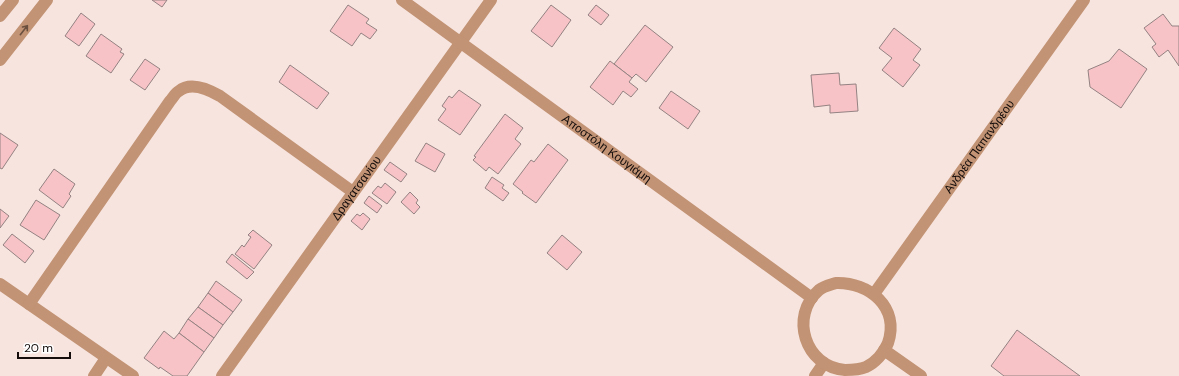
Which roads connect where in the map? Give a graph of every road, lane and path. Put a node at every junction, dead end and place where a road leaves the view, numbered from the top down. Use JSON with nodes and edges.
{"nodes":[{"id":1,"x":13,"y":0,"type":"edge"},
{"id":2,"x":47,"y":0,"type":"edge"},
{"id":3,"x":402,"y":0,"type":"edge"},
{"id":4,"x":491,"y":0,"type":"edge"},
{"id":5,"x":1084,"y":0,"type":"edge"},
{"id":6,"x":0,"y":16,"type":"edge"},
{"id":7,"x":460,"y":43,"type":"junction"},
{"id":8,"x":0,"y":60,"type":"edge"},
{"id":9,"x":353,"y":192,"type":"junction"},
{"id":10,"x":0,"y":284,"type":"edge"},
{"id":11,"x":874,"y":294,"type":"junction"},
{"id":12,"x":812,"y":298,"type":"junction"},
{"id":13,"x":29,"y":304,"type":"junction"},
{"id":14,"x":884,"y":350,"type":"junction"},
{"id":15,"x":106,"y":358,"type":"junction"},
{"id":16,"x":824,"y":363,"type":"junction"},
{"id":17,"x":94,"y":376,"type":"edge"},
{"id":18,"x":133,"y":376,"type":"edge"},
{"id":19,"x":222,"y":376,"type":"edge"},
{"id":20,"x":815,"y":376,"type":"edge"},
{"id":21,"x":921,"y":376,"type":"edge"}],
"edges":[{"from":1,"to":6,"type":"street"},
{"from":8,"to":2,"type":"street","one_way":true},
{"from":3,"to":7,"type":"street","name":"Αποστόλη Κουγιάμη"},
{"from":4,"to":7,"type":"street","name":"Δραγατσανίου"},
{"from":5,"to":11,"type":"street","name":"Ανδρέα Παπανδρέου"},
{"from":7,"to":9,"type":"street","name":"Δραγατσανίου"},
{"from":7,"to":12,"type":"street","name":"Αποστόλη Κουγιάμη"},
{"from":9,"to":13,"type":"street"},
{"from":9,"to":19,"type":"street","name":"Δραγατσανίου"},
{"from":10,"to":13,"type":"street"},
{"from":11,"to":12,"type":"street"},
{"from":11,"to":14,"type":"street"},
{"from":12,"to":16,"type":"street"},
{"from":13,"to":15,"type":"street"},
{"from":14,"to":16,"type":"street"},
{"from":14,"to":21,"type":"street"},
{"from":15,"to":17,"type":"street"},
{"from":15,"to":18,"type":"street"},
{"from":16,"to":20,"type":"street"}]}
